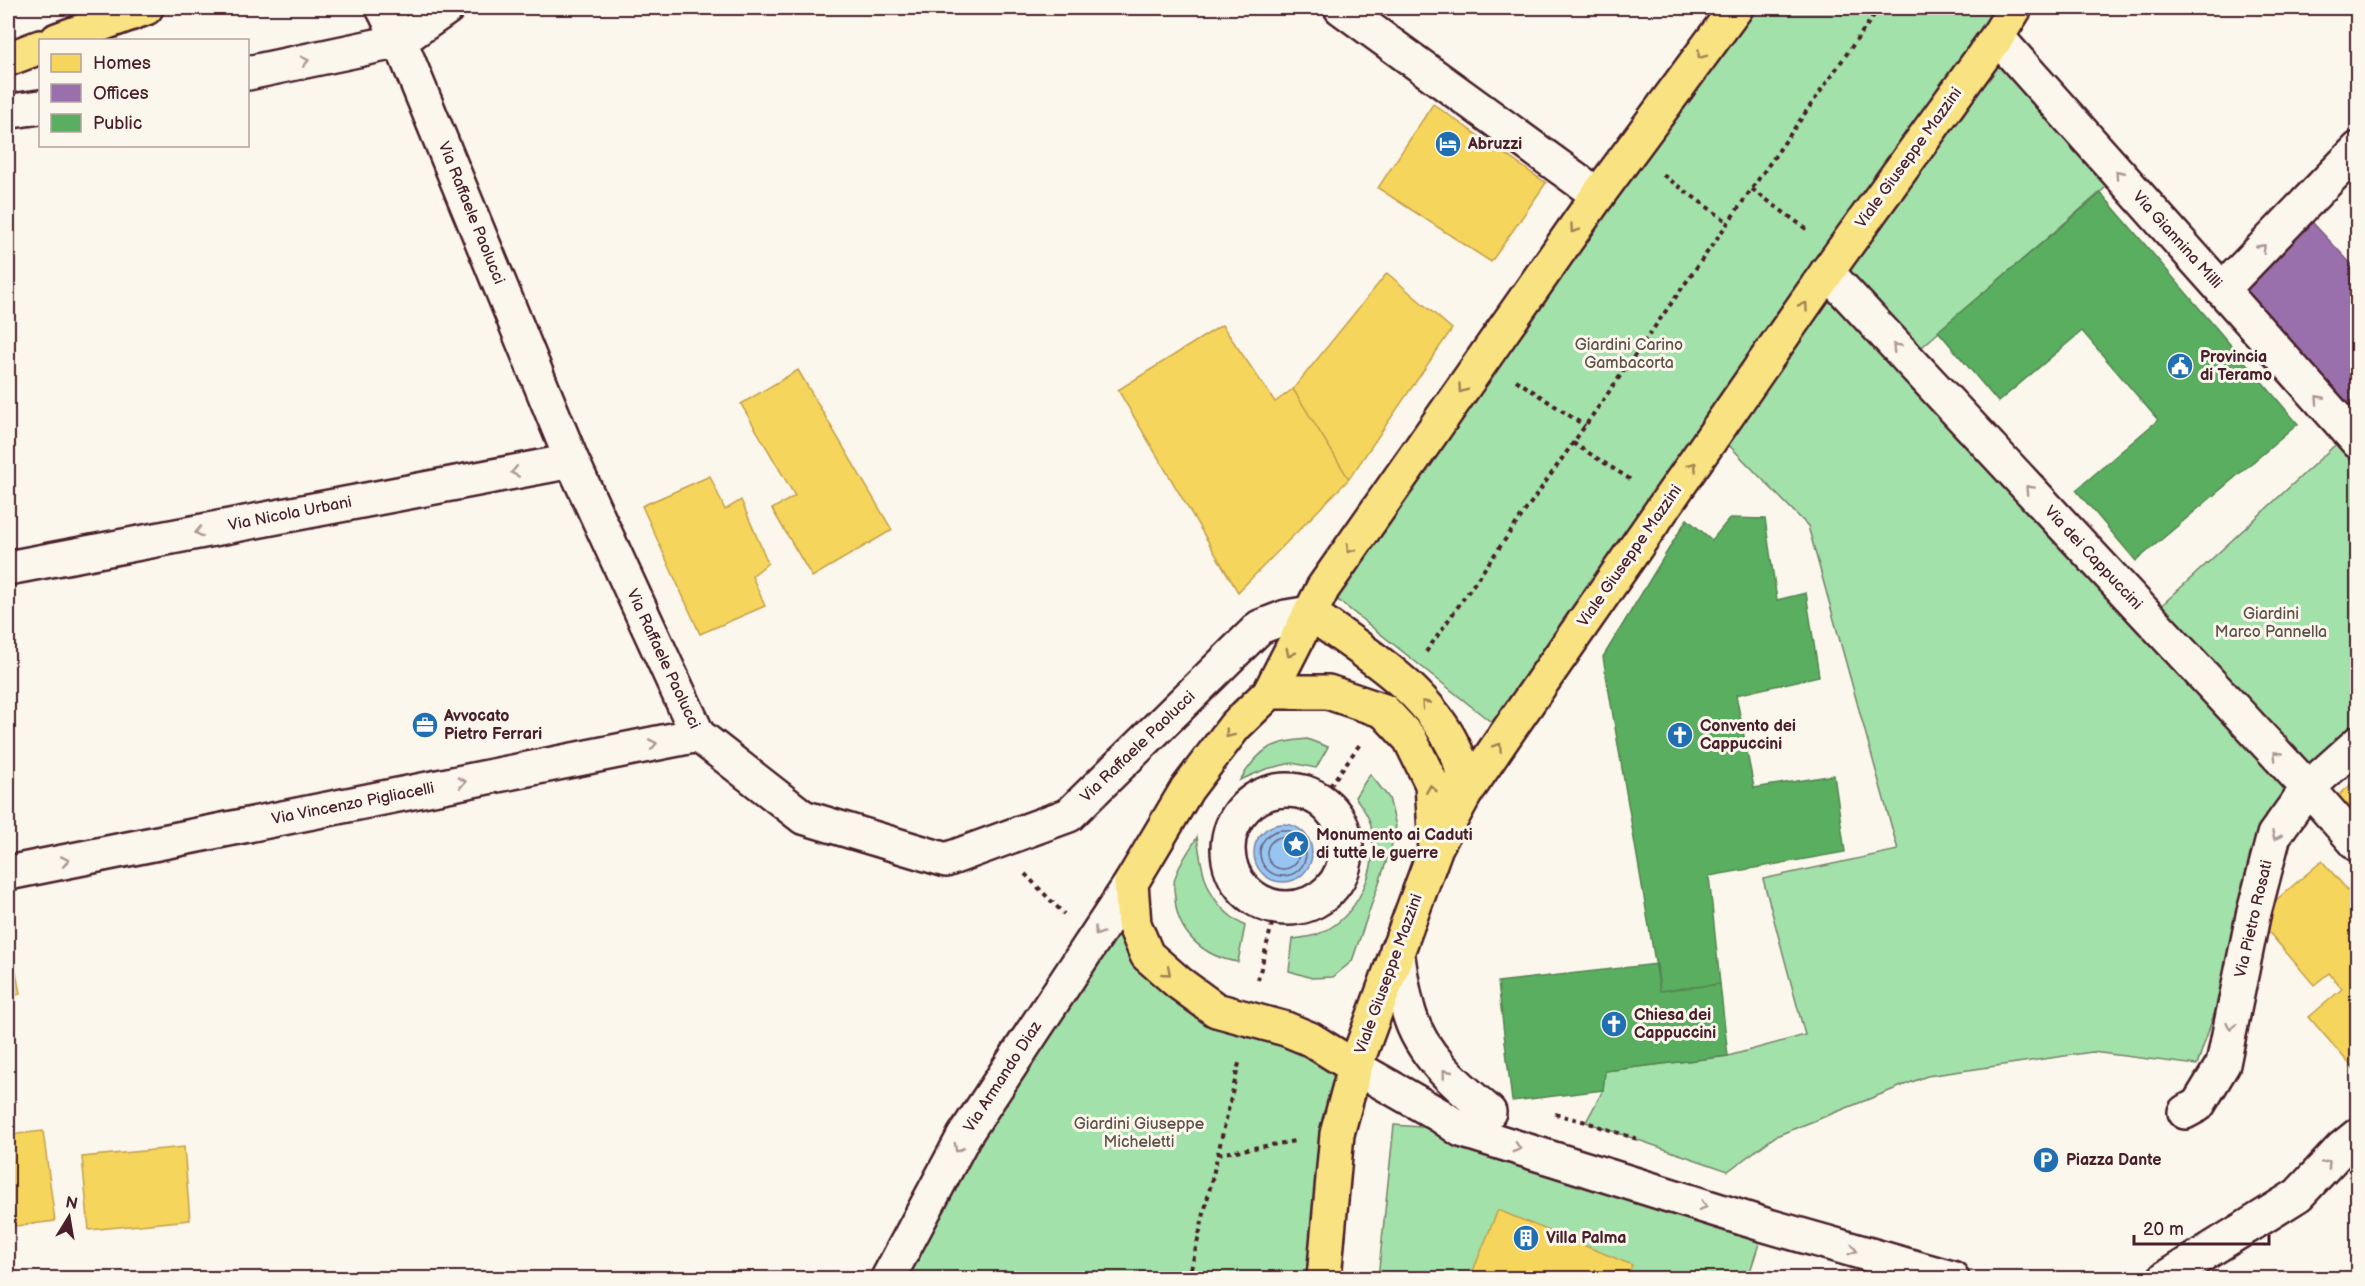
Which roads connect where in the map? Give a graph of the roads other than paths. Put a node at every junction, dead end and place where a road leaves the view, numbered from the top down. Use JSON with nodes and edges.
{"nodes":[{"id":1,"x":146,"y":8,"type":"edge"},
{"id":2,"x":383,"y":8,"type":"edge"},
{"id":3,"x":447,"y":8,"type":"edge"},
{"id":4,"x":1341,"y":8,"type":"edge"},
{"id":5,"x":1736,"y":8,"type":"edge"},
{"id":6,"x":2015,"y":8,"type":"edge"},
{"id":7,"x":1997,"y":37,"type":"junction"},
{"id":8,"x":60,"y":39,"type":"edge"},
{"id":9,"x":400,"y":41,"type":"junction"},
{"id":10,"x":39,"y":46,"type":"edge"},
{"id":11,"x":8,"y":58,"type":"edge"},
{"id":12,"x":249,"y":73,"type":"edge"},
{"id":13,"x":39,"y":107,"type":"edge"},
{"id":14,"x":8,"y":110,"type":"edge"},
{"id":15,"x":2358,"y":149,"type":"edge"},
{"id":16,"x":1598,"y":195,"type":"junction"},
{"id":17,"x":1834,"y":263,"type":"junction"},
{"id":18,"x":2222,"y":290,"type":"junction"},
{"id":19,"x":2358,"y":442,"type":"edge"},
{"id":20,"x":572,"y":461,"type":"junction"},
{"id":21,"x":8,"y":568,"type":"edge"},
{"id":22,"x":1310,"y":613,"type":"junction"},
{"id":23,"x":1270,"y":692,"type":"junction"},
{"id":24,"x":698,"y":735,"type":"junction"},
{"id":25,"x":2358,"y":743,"type":"edge"},
{"id":26,"x":2308,"y":788,"type":"junction"},
{"id":27,"x":1465,"y":794,"type":"junction"},
{"id":28,"x":2358,"y":845,"type":"edge"},
{"id":29,"x":1436,"y":847,"type":"junction"},
{"id":30,"x":8,"y":873,"type":"edge"},
{"id":31,"x":1131,"y":883,"type":"junction"},
{"id":32,"x":1276,"y":908,"type":"joint"},
{"id":33,"x":1397,"y":950,"type":"junction"},
{"id":34,"x":1369,"y":1026,"type":"junction"},
{"id":35,"x":1286,"y":1029,"type":"junction"},
{"id":36,"x":1355,"y":1067,"type":"junction"},
{"id":37,"x":1489,"y":1112,"type":"dead end"},
{"id":38,"x":2185,"y":1112,"type":"dead end"},
{"id":39,"x":2358,"y":1135,"type":"edge"},
{"id":40,"x":888,"y":1278,"type":"edge"},
{"id":41,"x":1324,"y":1278,"type":"edge"},
{"id":42,"x":1952,"y":1278,"type":"edge"},
{"id":43,"x":2165,"y":1278,"type":"edge"}],
"edges":[{"from":1,"to":8,"type":"main road"},
{"from":2,"to":9,"type":"street","name":"Via Raffaele Paolucci"},
{"from":3,"to":9,"type":"street"},
{"from":4,"to":16,"type":"street"},
{"from":5,"to":16,"type":"main road","one_way":true},
{"from":6,"to":7,"type":"main road","name":"Viale Giuseppe Mazzini"},
{"from":7,"to":17,"type":"main road","name":"Viale Giuseppe Mazzini"},
{"from":18,"to":7,"type":"street","name":"Via Giannina Milli","one_way":true},
{"from":12,"to":9,"type":"street","one_way":true},
{"from":9,"to":20,"type":"street","name":"Via Raffaele Paolucci"},
{"from":10,"to":11,"type":"main road"},
{"from":13,"to":14,"type":"street"},
{"from":18,"to":15,"type":"street","one_way":true},
{"from":16,"to":22,"type":"main road","one_way":true},
{"from":26,"to":17,"type":"street","name":"Via dei Cappuccini","one_way":true},
{"from":27,"to":17,"type":"main road","name":"Viale Giuseppe Mazzini","one_way":true},
{"from":19,"to":18,"type":"street","name":"Via Giannina Milli","one_way":true},
{"from":20,"to":21,"type":"street","name":"Via Nicola Urbani","one_way":true},
{"from":20,"to":24,"type":"street","name":"Via Raffaele Paolucci"},
{"from":22,"to":23,"type":"main road","one_way":true},
{"from":22,"to":24,"type":"street","name":"Via Raffaele Paolucci"},
{"from":27,"to":22,"type":"main road","one_way":true},
{"from":29,"to":23,"type":"main road","one_way":true},
{"from":23,"to":31,"type":"main road","one_way":true},
{"from":30,"to":24,"type":"street","name":"Via Vincenzo Pigliacelli","one_way":true},
{"from":25,"to":26,"type":"street","name":"Via Pietro Rosati"},
{"from":26,"to":28,"type":"street","name":"Via dei Cappuccini"},
{"from":26,"to":38,"type":"street","name":"Via Pietro Rosati","one_way":true},
{"from":27,"to":29,"type":"main road","name":"Viale Giuseppe Mazzini"},
{"from":29,"to":33,"type":"main road","name":"Viale Giuseppe Mazzini"},
{"from":31,"to":35,"type":"main road","name":"Viale Giuseppe Mazzini","one_way":true},
{"from":31,"to":40,"type":"street","name":"Via Armando Diaz","one_way":true},
{"from":32,"to":32,"type":"street"},
{"from":33,"to":34,"type":"main road","name":"Viale Giuseppe Mazzini"},
{"from":37,"to":33,"type":"street","one_way":true},
{"from":34,"to":35,"type":"main road"},
{"from":34,"to":36,"type":"main road","name":"Viale Giuseppe Mazzini"},
{"from":35,"to":36,"type":"main road","name":"Viale Giuseppe Mazzini"},
{"from":36,"to":41,"type":"main road"},
{"from":36,"to":42,"type":"street","one_way":true},
{"from":43,"to":39,"type":"street","one_way":true}]}
